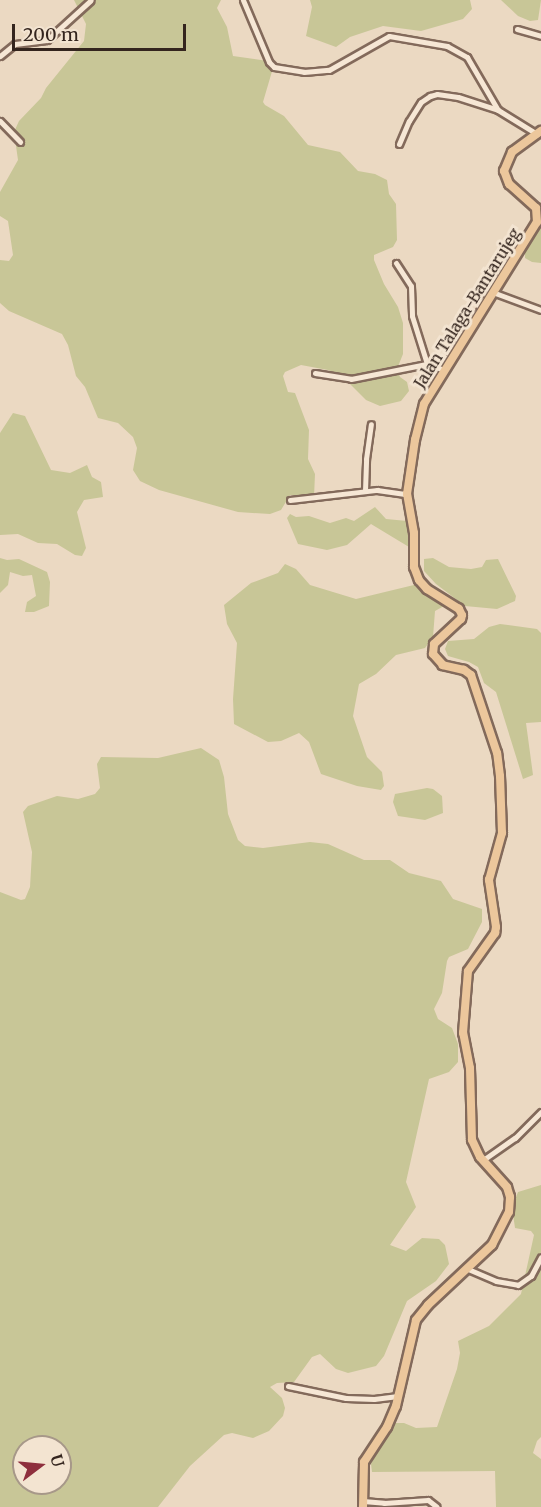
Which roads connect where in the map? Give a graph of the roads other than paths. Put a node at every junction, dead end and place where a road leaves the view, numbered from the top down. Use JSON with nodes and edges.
{"nodes":[{"id":1,"x":91,"y":0,"type":"edge"},
{"id":2,"x":243,"y":0,"type":"edge"},
{"id":3,"x":517,"y":29,"type":"dead end"},
{"id":4,"x":541,"y":36,"type":"edge"},
{"id":5,"x":0,"y":56,"type":"edge"},
{"id":6,"x":498,"y":110,"type":"junction"},
{"id":7,"x":0,"y":121,"type":"edge"},
{"id":8,"x":539,"y":132,"type":"edge"},
{"id":9,"x":20,"y":142,"type":"dead end"},
{"id":10,"x":399,"y":144,"type":"dead end"},
{"id":11,"x":396,"y":263,"type":"dead end"},
{"id":12,"x":495,"y":293,"type":"junction"},
{"id":13,"x":541,"y":310,"type":"edge"},
{"id":14,"x":427,"y":364,"type":"junction"},
{"id":15,"x":444,"y":370,"type":"junction"},
{"id":16,"x":315,"y":373,"type":"dead end"},
{"id":17,"x":371,"y":424,"type":"dead end"},
{"id":18,"x":365,"y":491,"type":"junction"},
{"id":19,"x":407,"y":494,"type":"junction"},
{"id":20,"x":290,"y":500,"type":"dead end"},
{"id":21,"x":541,"y":1112,"type":"edge"},
{"id":22,"x":483,"y":1160,"type":"junction"},
{"id":23,"x":541,"y":1257,"type":"edge"},
{"id":24,"x":468,"y":1269,"type":"junction"},
{"id":25,"x":288,"y":1386,"type":"dead end"},
{"id":26,"x":398,"y":1396,"type":"junction"},
{"id":27,"x":363,"y":1504,"type":"edge"},
{"id":28,"x":436,"y":1507,"type":"edge"}],
"edges":[{"from":1,"to":5,"type":"street"},
{"from":2,"to":6,"type":"street"},
{"from":3,"to":4,"type":"street"},
{"from":6,"to":8,"type":"street"},
{"from":6,"to":10,"type":"street"},
{"from":7,"to":9,"type":"street"},
{"from":8,"to":12,"type":"main road","name":"Jalan Talaga-Bantarujeg"},
{"from":11,"to":14,"type":"street"},
{"from":12,"to":13,"type":"street"},
{"from":12,"to":15,"type":"main road","name":"Jalan Talaga-Bantarujeg"},
{"from":14,"to":15,"type":"street"},
{"from":14,"to":16,"type":"street"},
{"from":15,"to":19,"type":"main road","name":"Jalan Talaga-Bantarujeg"},
{"from":17,"to":18,"type":"street"},
{"from":18,"to":19,"type":"street"},
{"from":18,"to":20,"type":"street"},
{"from":19,"to":22,"type":"main road","name":"Jalan Talaga-Bantarujeg"},
{"from":21,"to":22,"type":"street"},
{"from":22,"to":24,"type":"main road","name":"Jalan Talaga-Bantarujeg"},
{"from":23,"to":24,"type":"street"},
{"from":24,"to":26,"type":"main road","name":"Jalan Talaga-Bantarujeg"},
{"from":25,"to":26,"type":"street"},
{"from":26,"to":27,"type":"main road","name":"Jalan Talaga-Bantarujeg"},
{"from":27,"to":28,"type":"street"}]}
